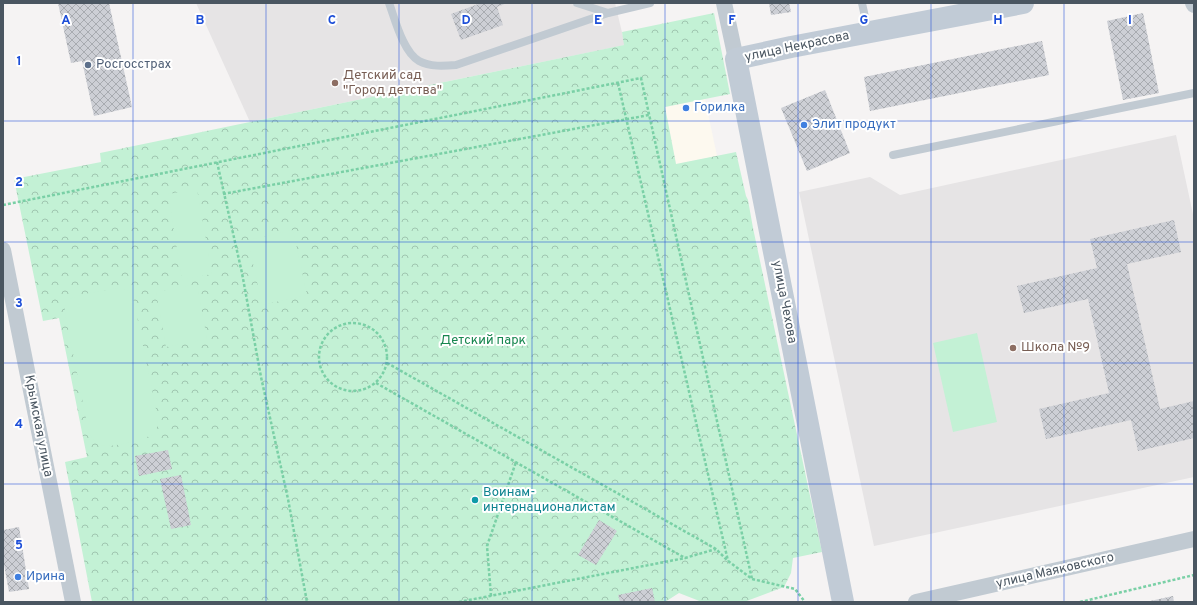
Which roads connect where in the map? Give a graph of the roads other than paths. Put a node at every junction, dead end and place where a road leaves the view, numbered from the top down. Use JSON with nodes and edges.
{"nodes":[{"id":1,"x":389,"y":3,"type":"edge"},
{"id":2,"x":577,"y":3,"type":"edge"},
{"id":3,"x":650,"y":3,"type":"edge"},
{"id":4,"x":724,"y":3,"type":"edge"},
{"id":5,"x":862,"y":3,"type":"edge"},
{"id":6,"x":1023,"y":3,"type":"edge"},
{"id":7,"x":608,"y":13,"type":"junction"},
{"id":8,"x":869,"y":32,"type":"junction"},
{"id":9,"x":736,"y":60,"type":"junction"},
{"id":10,"x":1194,"y":93,"type":"edge"},
{"id":11,"x":893,"y":155,"type":"dead end"},
{"id":12,"x":3,"y":250,"type":"edge"},
{"id":13,"x":1194,"y":539,"type":"edge"},
{"id":14,"x":945,"y":599,"type":"edge"},
{"id":15,"x":73,"y":602,"type":"edge"},
{"id":16,"x":843,"y":602,"type":"edge"},
{"id":17,"x":916,"y":602,"type":"edge"}],
"edges":[{"from":1,"to":7,"type":"lane"},
{"from":2,"to":7,"type":"lane"},
{"from":3,"to":7,"type":"lane"},
{"from":4,"to":9,"type":"street","name":"улица Чехова"},
{"from":5,"to":8,"type":"lane"},
{"from":6,"to":8,"type":"main road","name":"улица Некрасова"},
{"from":8,"to":9,"type":"main road","name":"улица Некрасова"},
{"from":9,"to":16,"type":"main road","name":"улица Чехова"},
{"from":10,"to":11,"type":"lane"},
{"from":12,"to":15,"type":"street","name":"Крымская улица"},
{"from":13,"to":14,"type":"street","name":"улица Маяковского"},
{"from":14,"to":17,"type":"street","name":"улица Маяковского"}]}
